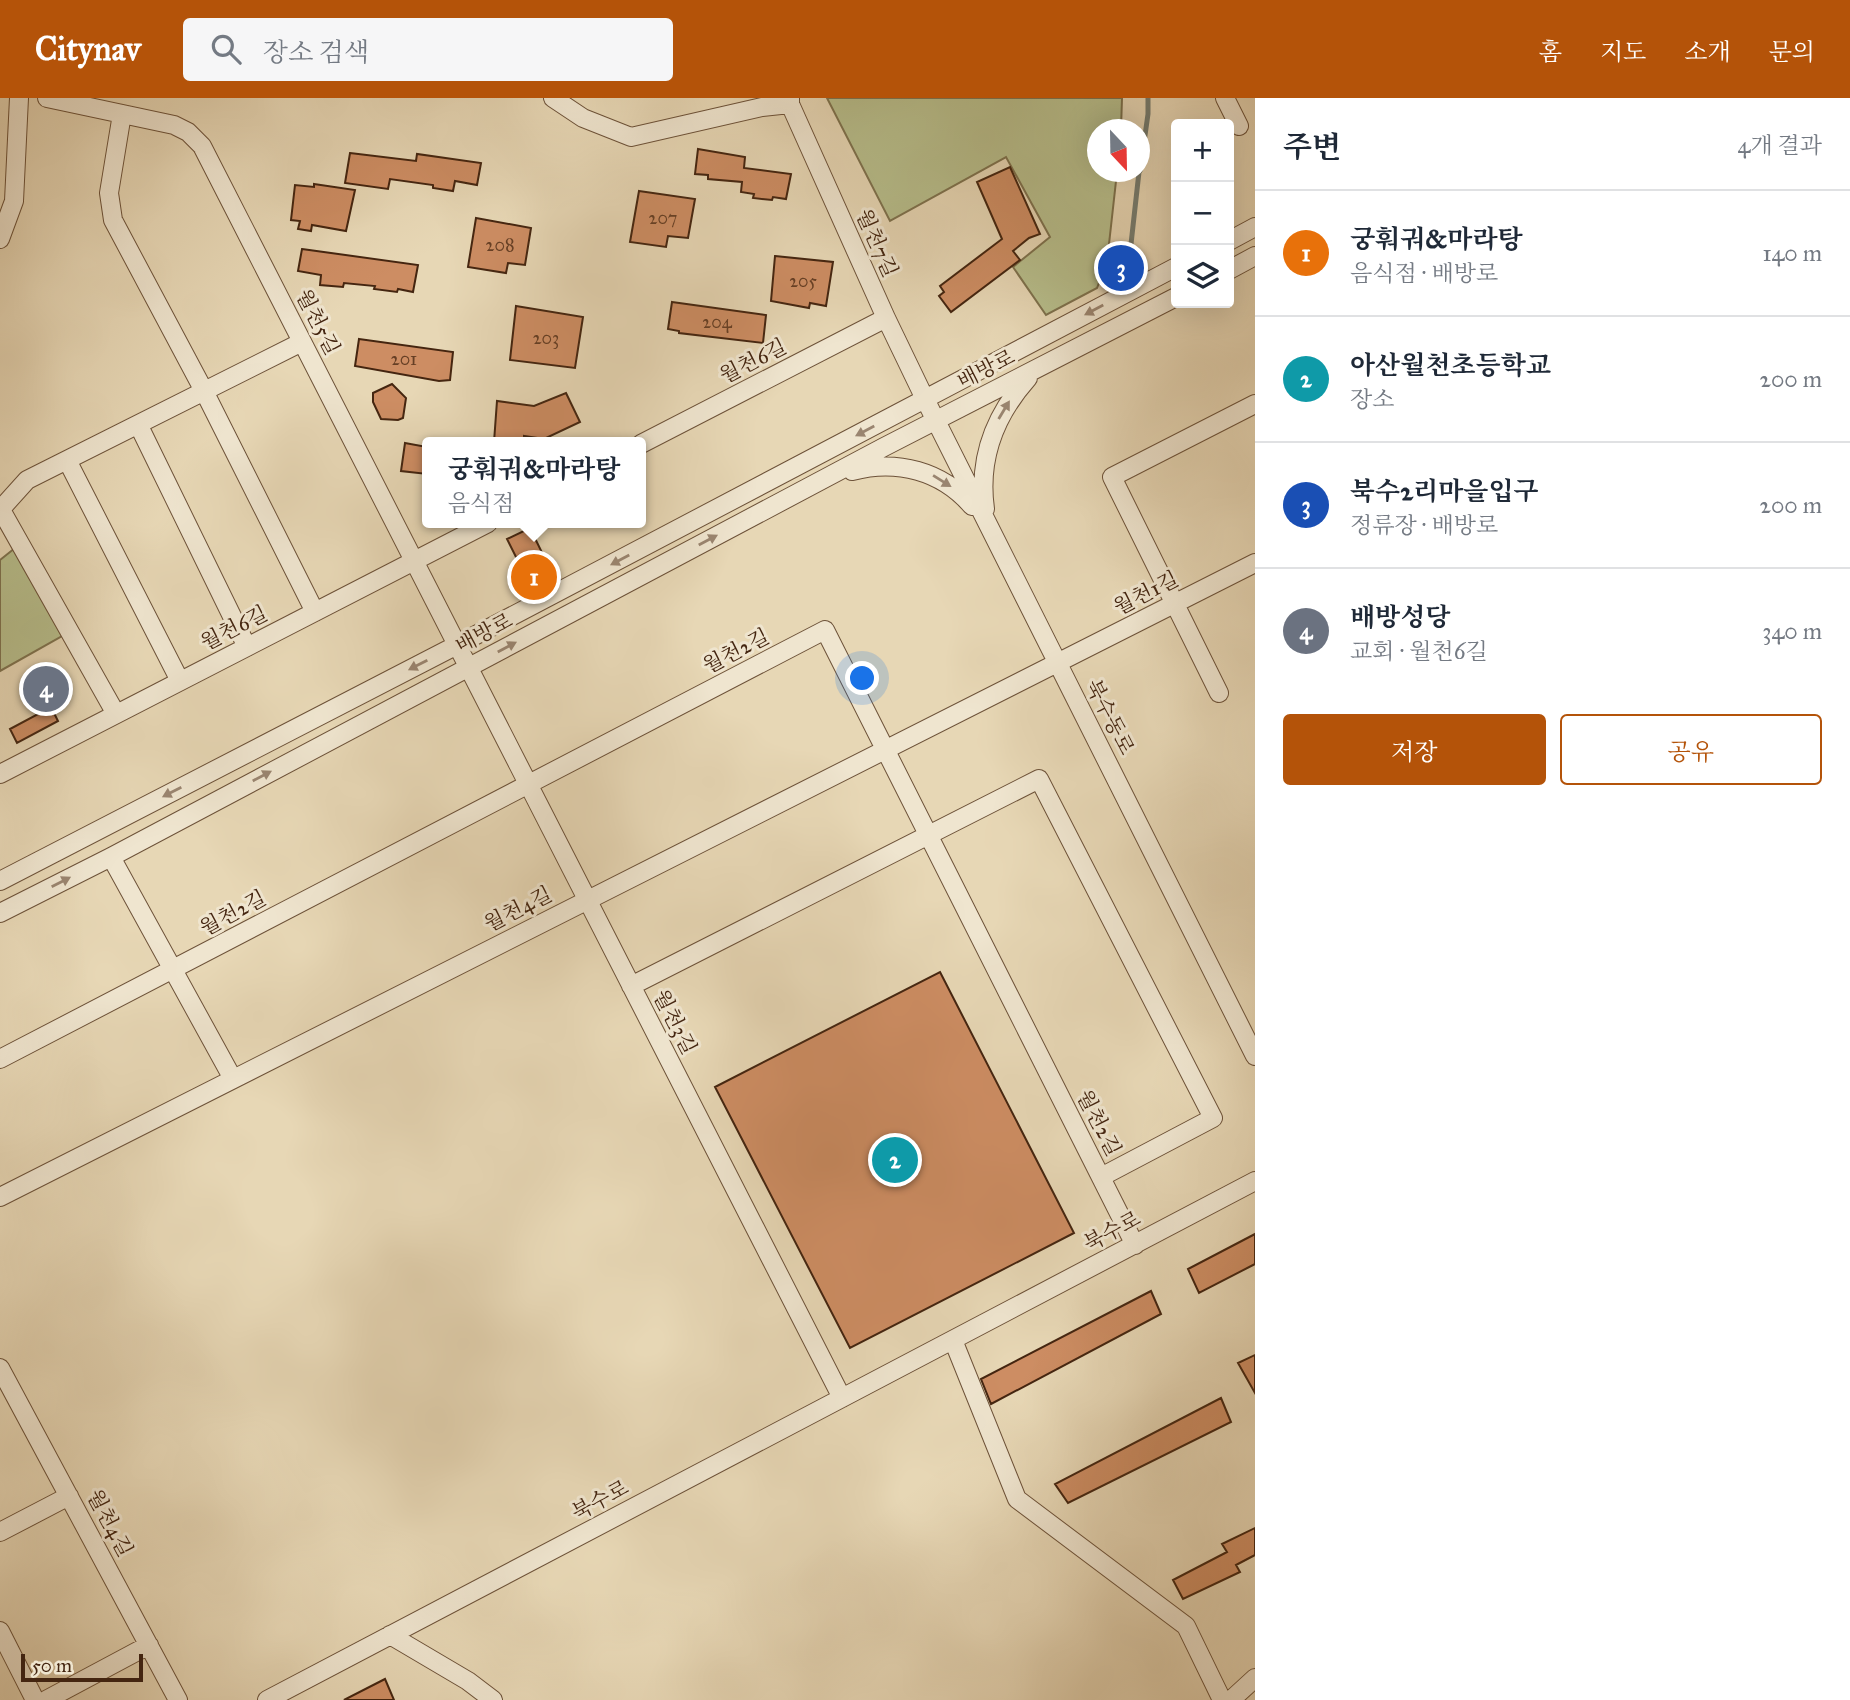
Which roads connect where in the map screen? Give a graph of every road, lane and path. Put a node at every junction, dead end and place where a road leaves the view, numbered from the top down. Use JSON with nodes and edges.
{"nodes":[{"id":1,"x":19,"y":98,"type":"edge"},
{"id":2,"x":47,"y":98,"type":"edge"},
{"id":3,"x":553,"y":98,"type":"edge"},
{"id":4,"x":1226,"y":98,"type":"edge"},
{"id":5,"x":790,"y":101,"type":"edge"},
{"id":6,"x":122,"y":114,"type":"junction"},
{"id":7,"x":1241,"y":125,"type":"edge"},
{"id":8,"x":1255,"y":227,"type":"edge"},
{"id":9,"x":1234,"y":238,"type":"edge"},
{"id":10,"x":0,"y":239,"type":"edge"},
{"id":11,"x":1255,"y":256,"type":"edge"},
{"id":12,"x":1234,"y":267,"type":"edge"},
{"id":13,"x":1171,"y":270,"type":"edge"},
{"id":14,"x":1171,"y":300,"type":"edge"},
{"id":15,"x":886,"y":318,"type":"junction"},
{"id":16,"x":302,"y":342,"type":"junction"},
{"id":17,"x":1037,"y":369,"type":"junction"},
{"id":18,"x":204,"y":391,"type":"junction"},
{"id":19,"x":925,"y":399,"type":"junction"},
{"id":20,"x":1255,"y":404,"type":"edge"},
{"id":21,"x":936,"y":421,"type":"junction"},
{"id":22,"x":139,"y":426,"type":"junction"},
{"id":23,"x":646,"y":441,"type":"edge"},
{"id":24,"x":67,"y":460,"type":"junction"},
{"id":25,"x":829,"y":477,"type":"junction"},
{"id":26,"x":0,"y":509,"type":"edge"},
{"id":27,"x":987,"y":523,"type":"junction"},
{"id":28,"x":478,"y":528,"type":"edge"},
{"id":29,"x":414,"y":561,"type":"junction"},
{"id":30,"x":1255,"y":563,"type":"edge"},
{"id":31,"x":1175,"y":604,"type":"junction"},
{"id":32,"x":315,"y":612,"type":"junction"},
{"id":33,"x":457,"y":645,"type":"junction"},
{"id":34,"x":247,"y":647,"type":"junction"},
{"id":35,"x":1057,"y":663,"type":"junction"},
{"id":36,"x":468,"y":667,"type":"junction"},
{"id":37,"x":180,"y":681,"type":"junction"},
{"id":38,"x":1219,"y":693,"type":"dead end"},
{"id":39,"x":117,"y":714,"type":"junction"},
{"id":40,"x":885,"y":750,"type":"junction"},
{"id":41,"x":0,"y":774,"type":"edge"},
{"id":42,"x":528,"y":785,"type":"junction"},
{"id":43,"x":928,"y":835,"type":"junction"},
{"id":44,"x":111,"y":857,"type":"junction"},
{"id":45,"x":0,"y":880,"type":"edge"},
{"id":46,"x":587,"y":900,"type":"junction"},
{"id":47,"x":0,"y":913,"type":"edge"},
{"id":48,"x":173,"y":970,"type":"junction"},
{"id":49,"x":631,"y":986,"type":"junction"},
{"id":50,"x":1255,"y":1056,"type":"edge"},
{"id":51,"x":0,"y":1059,"type":"edge"},
{"id":52,"x":233,"y":1079,"type":"junction"},
{"id":53,"x":1101,"y":1177,"type":"junction"},
{"id":54,"x":1255,"y":1181,"type":"edge"},
{"id":55,"x":0,"y":1197,"type":"edge"},
{"id":56,"x":1135,"y":1245,"type":"junction"},
{"id":57,"x":953,"y":1340,"type":"junction"},
{"id":58,"x":0,"y":1368,"type":"edge"},
{"id":59,"x":842,"y":1398,"type":"junction"},
{"id":60,"x":69,"y":1496,"type":"junction"},
{"id":61,"x":0,"y":1532,"type":"edge"},
{"id":62,"x":0,"y":1631,"type":"edge"},
{"id":63,"x":390,"y":1635,"type":"junction"},
{"id":64,"x":149,"y":1645,"type":"junction"},
{"id":65,"x":1255,"y":1678,"type":"edge"},
{"id":66,"x":35,"y":1700,"type":"edge"},
{"id":67,"x":46,"y":1700,"type":"edge"},
{"id":68,"x":178,"y":1700,"type":"edge"},
{"id":69,"x":267,"y":1700,"type":"edge"},
{"id":70,"x":493,"y":1700,"type":"edge"},
{"id":71,"x":1222,"y":1700,"type":"edge"},
{"id":72,"x":1231,"y":1700,"type":"edge"}],
"edges":[{"from":1,"to":10,"type":"street"},
{"from":2,"to":6,"type":"street","name":"월천5길"},
{"from":3,"to":5,"type":"street"},
{"from":4,"to":7,"type":"street"},
{"from":5,"to":15,"type":"street","name":"월천7길"},
{"from":6,"to":16,"type":"street","name":"월천5길"},
{"from":6,"to":18,"type":"street"},
{"from":8,"to":9,"type":"street"},
{"from":11,"to":12,"type":"street"},
{"from":13,"to":19,"type":"street","name":"배방로","one_way":true},
{"from":14,"to":17,"type":"street","name":"배방로"},
{"from":15,"to":19,"type":"street","name":"월천7길"},
{"from":15,"to":23,"type":"street","name":"월천6길"},
{"from":16,"to":18,"type":"street"},
{"from":16,"to":29,"type":"street","name":"월천5길"},
{"from":17,"to":21,"type":"street","name":"배방로"},
{"from":27,"to":17,"type":"street","one_way":true},
{"from":18,"to":22,"type":"street"},
{"from":18,"to":32,"type":"street"},
{"from":19,"to":21,"type":"street","name":"북수동로"},
{"from":19,"to":33,"type":"street","name":"배방로","one_way":true},
{"from":20,"to":31,"type":"street"},
{"from":21,"to":25,"type":"street","name":"배방로"},
{"from":21,"to":27,"type":"street","name":"북수동로"},
{"from":22,"to":24,"type":"street"},
{"from":22,"to":34,"type":"street"},
{"from":24,"to":26,"type":"street"},
{"from":24,"to":37,"type":"street"},
{"from":25,"to":27,"type":"street","one_way":true},
{"from":36,"to":25,"type":"street","name":"배방로","one_way":true},
{"from":26,"to":39,"type":"street"},
{"from":27,"to":35,"type":"street","name":"북수동로"},
{"from":28,"to":29,"type":"street","name":"월천6길"},
{"from":29,"to":32,"type":"street","name":"월천6길"},
{"from":29,"to":33,"type":"street","name":"월천5길"},
{"from":30,"to":31,"type":"street","name":"월천1길"},
{"from":31,"to":35,"type":"street","name":"월천1길"},
{"from":31,"to":38,"type":"street"},
{"from":32,"to":34,"type":"street","name":"월천6길"},
{"from":33,"to":36,"type":"street","name":"월천5길"},
{"from":33,"to":45,"type":"street","name":"배방로","one_way":true},
{"from":34,"to":37,"type":"street","name":"월천6길"},
{"from":35,"to":40,"type":"street","name":"월천4길"},
{"from":35,"to":50,"type":"street","name":"북수동로"},
{"from":36,"to":42,"type":"street","name":"월천3길"},
{"from":44,"to":36,"type":"street","name":"배방로","one_way":true},
{"from":37,"to":39,"type":"street","name":"월천6길"},
{"from":39,"to":41,"type":"street","name":"월천6길"},
{"from":40,"to":42,"type":"street","name":"월천2길"},
{"from":40,"to":43,"type":"street","name":"월천2길"},
{"from":40,"to":46,"type":"street","name":"월천4길"},
{"from":42,"to":46,"type":"street","name":"월천3길"},
{"from":42,"to":48,"type":"street","name":"월천2길"},
{"from":43,"to":49,"type":"street"},
{"from":43,"to":53,"type":"street","name":"월천2길"},
{"from":43,"to":53,"type":"street"},
{"from":47,"to":44,"type":"street","name":"배방로","one_way":true},
{"from":44,"to":48,"type":"street"},
{"from":46,"to":49,"type":"street","name":"월천3길"},
{"from":46,"to":52,"type":"street","name":"월천4길"},
{"from":48,"to":51,"type":"street","name":"월천2길"},
{"from":48,"to":52,"type":"street"},
{"from":49,"to":59,"type":"street","name":"월천3길"},
{"from":52,"to":55,"type":"street","name":"월천4길"},
{"from":53,"to":56,"type":"street","name":"월천2길"},
{"from":54,"to":56,"type":"street","name":"북수로"},
{"from":56,"to":57,"type":"street","name":"북수로"},
{"from":57,"to":59,"type":"street","name":"북수로"},
{"from":57,"to":71,"type":"street"},
{"from":58,"to":60,"type":"street","name":"월천4길"},
{"from":59,"to":63,"type":"street","name":"북수로"},
{"from":60,"to":61,"type":"street"},
{"from":60,"to":64,"type":"street","name":"월천4길"},
{"from":62,"to":66,"type":"street"},
{"from":63,"to":69,"type":"street","name":"북수로"},
{"from":63,"to":70,"type":"street"},
{"from":64,"to":67,"type":"street"},
{"from":64,"to":68,"type":"street","name":"월천4길"},
{"from":65,"to":72,"type":"street"}]}
